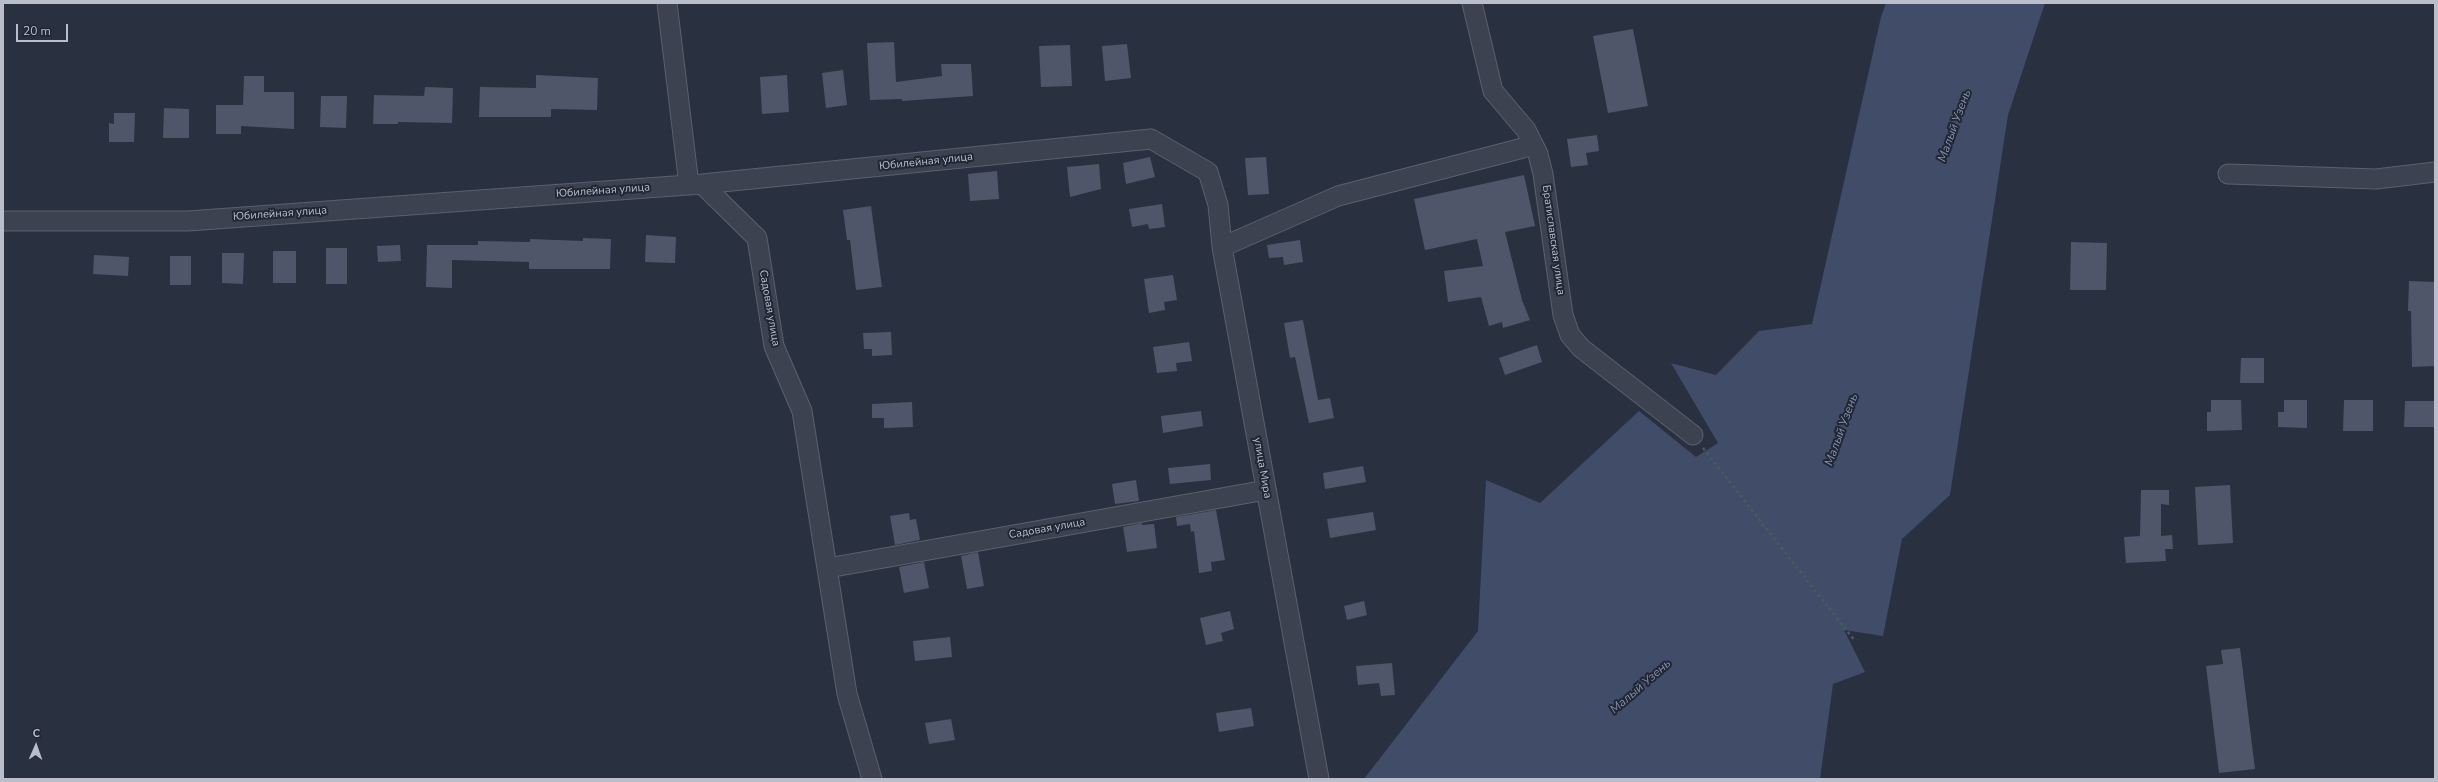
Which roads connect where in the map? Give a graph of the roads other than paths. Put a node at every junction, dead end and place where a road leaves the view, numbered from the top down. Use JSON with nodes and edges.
{"nodes":[{"id":1,"x":667,"y":3,"type":"edge"},
{"id":2,"x":1472,"y":3,"type":"edge"},
{"id":3,"x":1523,"y":148,"type":"dead end"},
{"id":4,"x":1195,"y":164,"type":"joint"},
{"id":5,"x":2435,"y":172,"type":"edge"},
{"id":6,"x":2228,"y":174,"type":"dead end"},
{"id":7,"x":695,"y":185,"type":"junction"},
{"id":8,"x":3,"y":220,"type":"edge"},
{"id":9,"x":1222,"y":247,"type":"junction"},
{"id":10,"x":1693,"y":435,"type":"road end"},
{"id":11,"x":1266,"y":490,"type":"junction"},
{"id":12,"x":828,"y":568,"type":"junction"},
{"id":13,"x":872,"y":779,"type":"edge"},
{"id":14,"x":1319,"y":779,"type":"edge"}],
"edges":[{"from":1,"to":7,"type":"street"},
{"from":2,"to":10,"type":"street","name":"Братиславская улица"},
{"from":3,"to":9,"type":"street"},
{"from":4,"to":7,"type":"street","name":"Юбилейная улица"},
{"from":4,"to":9,"type":"street","name":"улица Мира"},
{"from":5,"to":6,"type":"street"},
{"from":7,"to":8,"type":"street","name":"Юбилейная улица"},
{"from":7,"to":12,"type":"street","name":"Садовая улица"},
{"from":9,"to":11,"type":"street","name":"улица Мира"},
{"from":11,"to":12,"type":"street","name":"Садовая улица"},
{"from":11,"to":14,"type":"street","name":"улица Мира"},
{"from":12,"to":13,"type":"street","name":"Садовая улица"}]}
